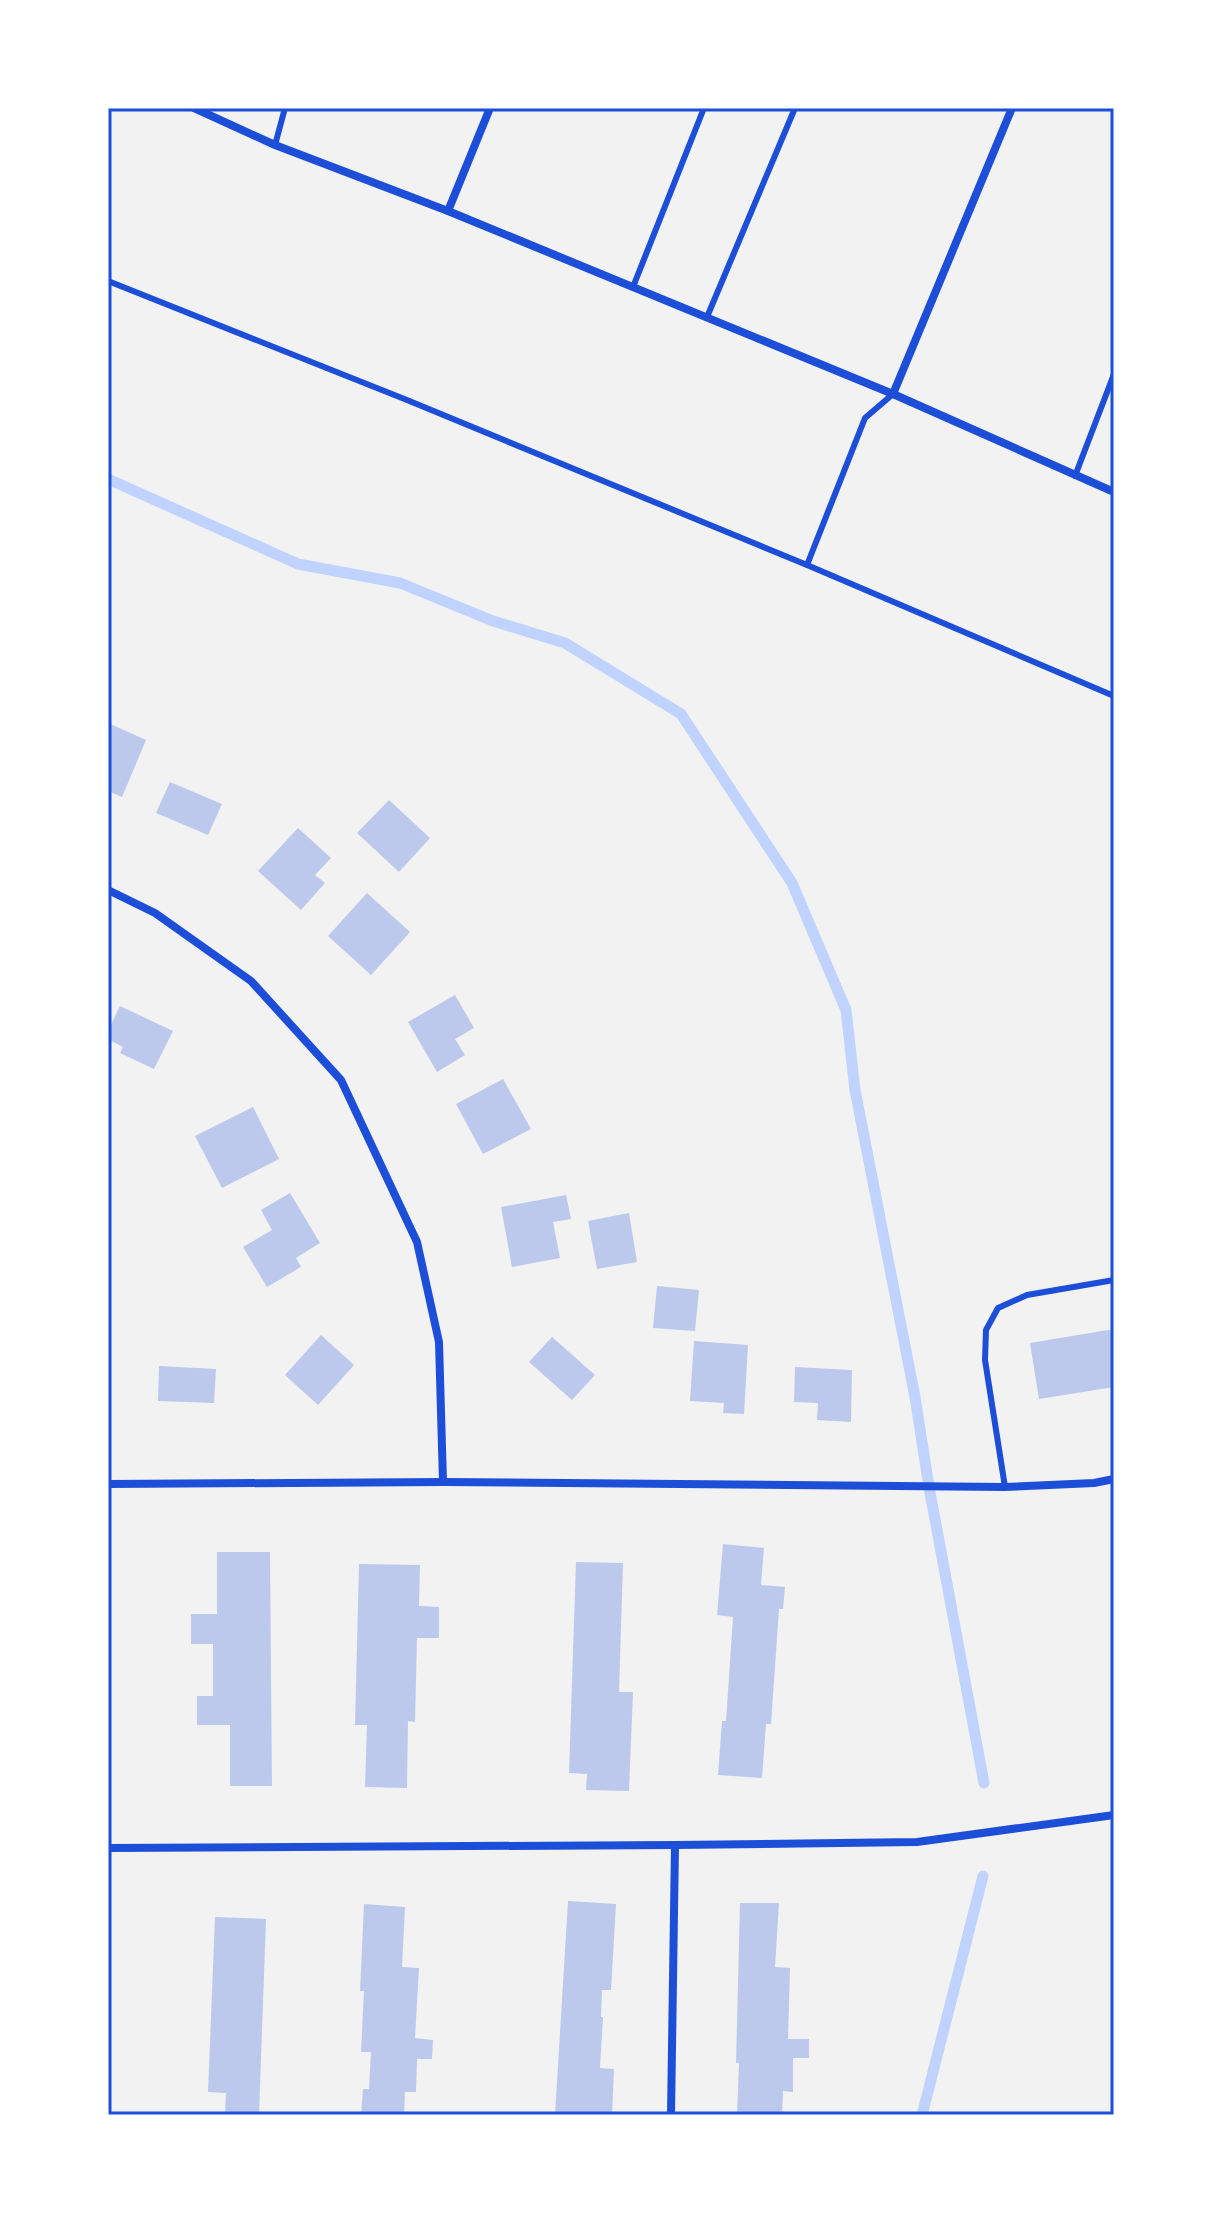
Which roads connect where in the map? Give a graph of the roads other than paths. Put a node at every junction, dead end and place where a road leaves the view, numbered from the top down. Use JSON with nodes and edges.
{"nodes":[{"id":1,"x":194,"y":108,"type":"edge"},
{"id":2,"x":285,"y":108,"type":"edge"},
{"id":3,"x":490,"y":108,"type":"edge"},
{"id":4,"x":704,"y":108,"type":"edge"},
{"id":5,"x":795,"y":108,"type":"edge"},
{"id":6,"x":1012,"y":108,"type":"edge"},
{"id":7,"x":275,"y":145,"type":"junction"},
{"id":8,"x":448,"y":211,"type":"junction"},
{"id":9,"x":108,"y":281,"type":"edge"},
{"id":10,"x":633,"y":287,"type":"junction"},
{"id":11,"x":707,"y":317,"type":"junction"},
{"id":12,"x":1114,"y":374,"type":"edge"},
{"id":13,"x":893,"y":394,"type":"junction"},
{"id":14,"x":1075,"y":476,"type":"junction"},
{"id":15,"x":1114,"y":492,"type":"edge"},
{"id":16,"x":807,"y":565,"type":"junction"},
{"id":17,"x":1114,"y":696,"type":"edge"},
{"id":18,"x":108,"y":890,"type":"edge"},
{"id":19,"x":1114,"y":1280,"type":"edge"},
{"id":20,"x":1114,"y":1479,"type":"edge"},
{"id":21,"x":443,"y":1482,"type":"junction"},
{"id":22,"x":108,"y":1484,"type":"edge"},
{"id":23,"x":1005,"y":1487,"type":"junction"},
{"id":24,"x":1114,"y":1815,"type":"edge"},
{"id":25,"x":675,"y":1845,"type":"junction"},
{"id":26,"x":108,"y":1848,"type":"edge"},
{"id":27,"x":671,"y":2115,"type":"edge"}],
"edges":[{"from":1,"to":7,"type":"street"},
{"from":2,"to":7,"type":"lane"},
{"from":3,"to":8,"type":"street"},
{"from":4,"to":10,"type":"lane"},
{"from":5,"to":11,"type":"lane"},
{"from":6,"to":13,"type":"street"},
{"from":7,"to":8,"type":"street"},
{"from":8,"to":10,"type":"street"},
{"from":9,"to":16,"type":"lane"},
{"from":10,"to":11,"type":"street"},
{"from":11,"to":13,"type":"street"},
{"from":12,"to":14,"type":"lane"},
{"from":13,"to":14,"type":"street"},
{"from":13,"to":16,"type":"lane"},
{"from":14,"to":15,"type":"street"},
{"from":16,"to":17,"type":"lane"},
{"from":18,"to":21,"type":"street"},
{"from":19,"to":23,"type":"lane"},
{"from":20,"to":23,"type":"street"},
{"from":21,"to":22,"type":"street"},
{"from":21,"to":23,"type":"street"},
{"from":24,"to":25,"type":"street"},
{"from":25,"to":26,"type":"street"},
{"from":25,"to":27,"type":"street"}]}
